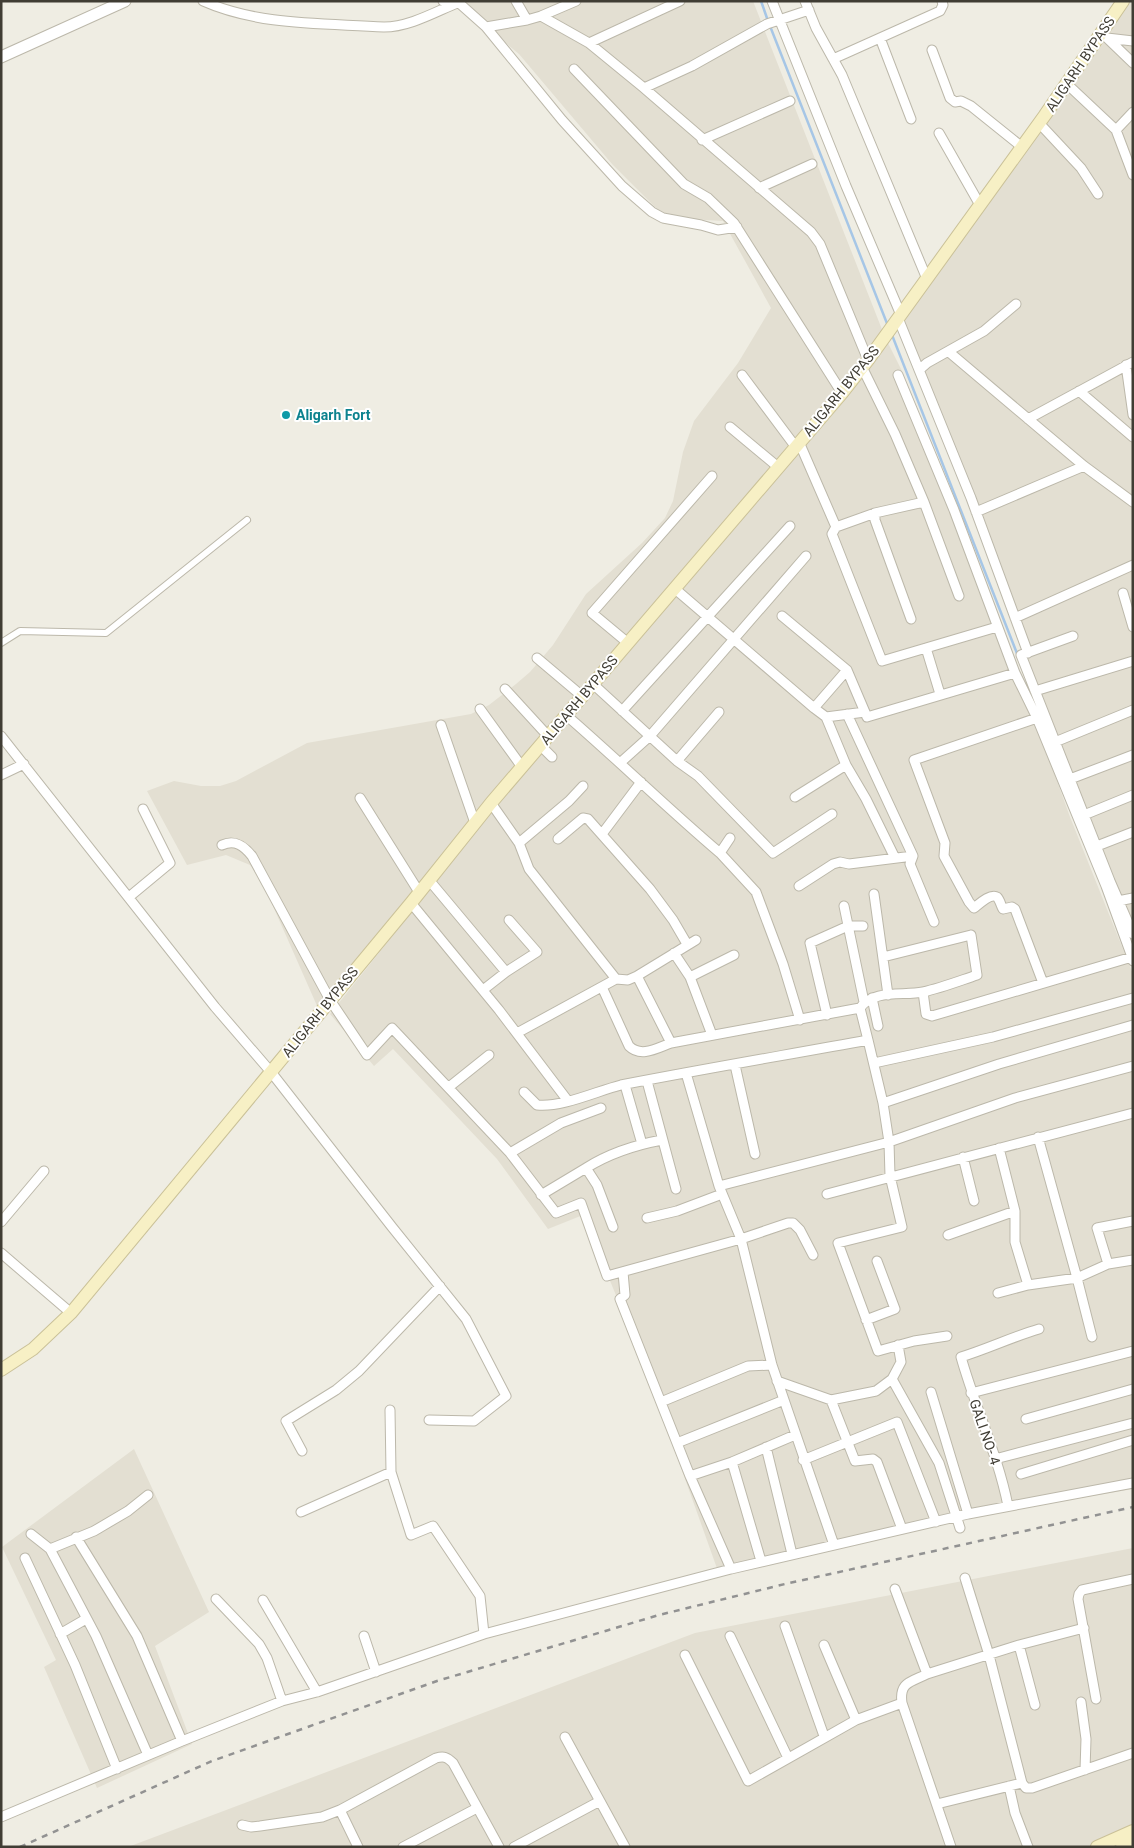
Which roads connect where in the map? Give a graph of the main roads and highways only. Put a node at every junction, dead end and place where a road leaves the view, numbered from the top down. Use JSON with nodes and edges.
{"nodes":[{"id":1,"x":1123,"y":1,"type":"edge"},
{"id":2,"x":1,"y":1370,"type":"edge"},
{"id":3,"x":1133,"y":1832,"type":"edge"},
{"id":4,"x":1133,"y":1842,"type":"edge"},
{"id":5,"x":1103,"y":1845,"type":"edge"},
{"id":6,"x":1122,"y":1847,"type":"edge"}],
"edges":[{"from":1,"to":2,"type":"main road","name":"ALIGARH BYPASS"},
{"from":3,"to":5,"type":"main road"},
{"from":4,"to":6,"type":"main road"}]}
